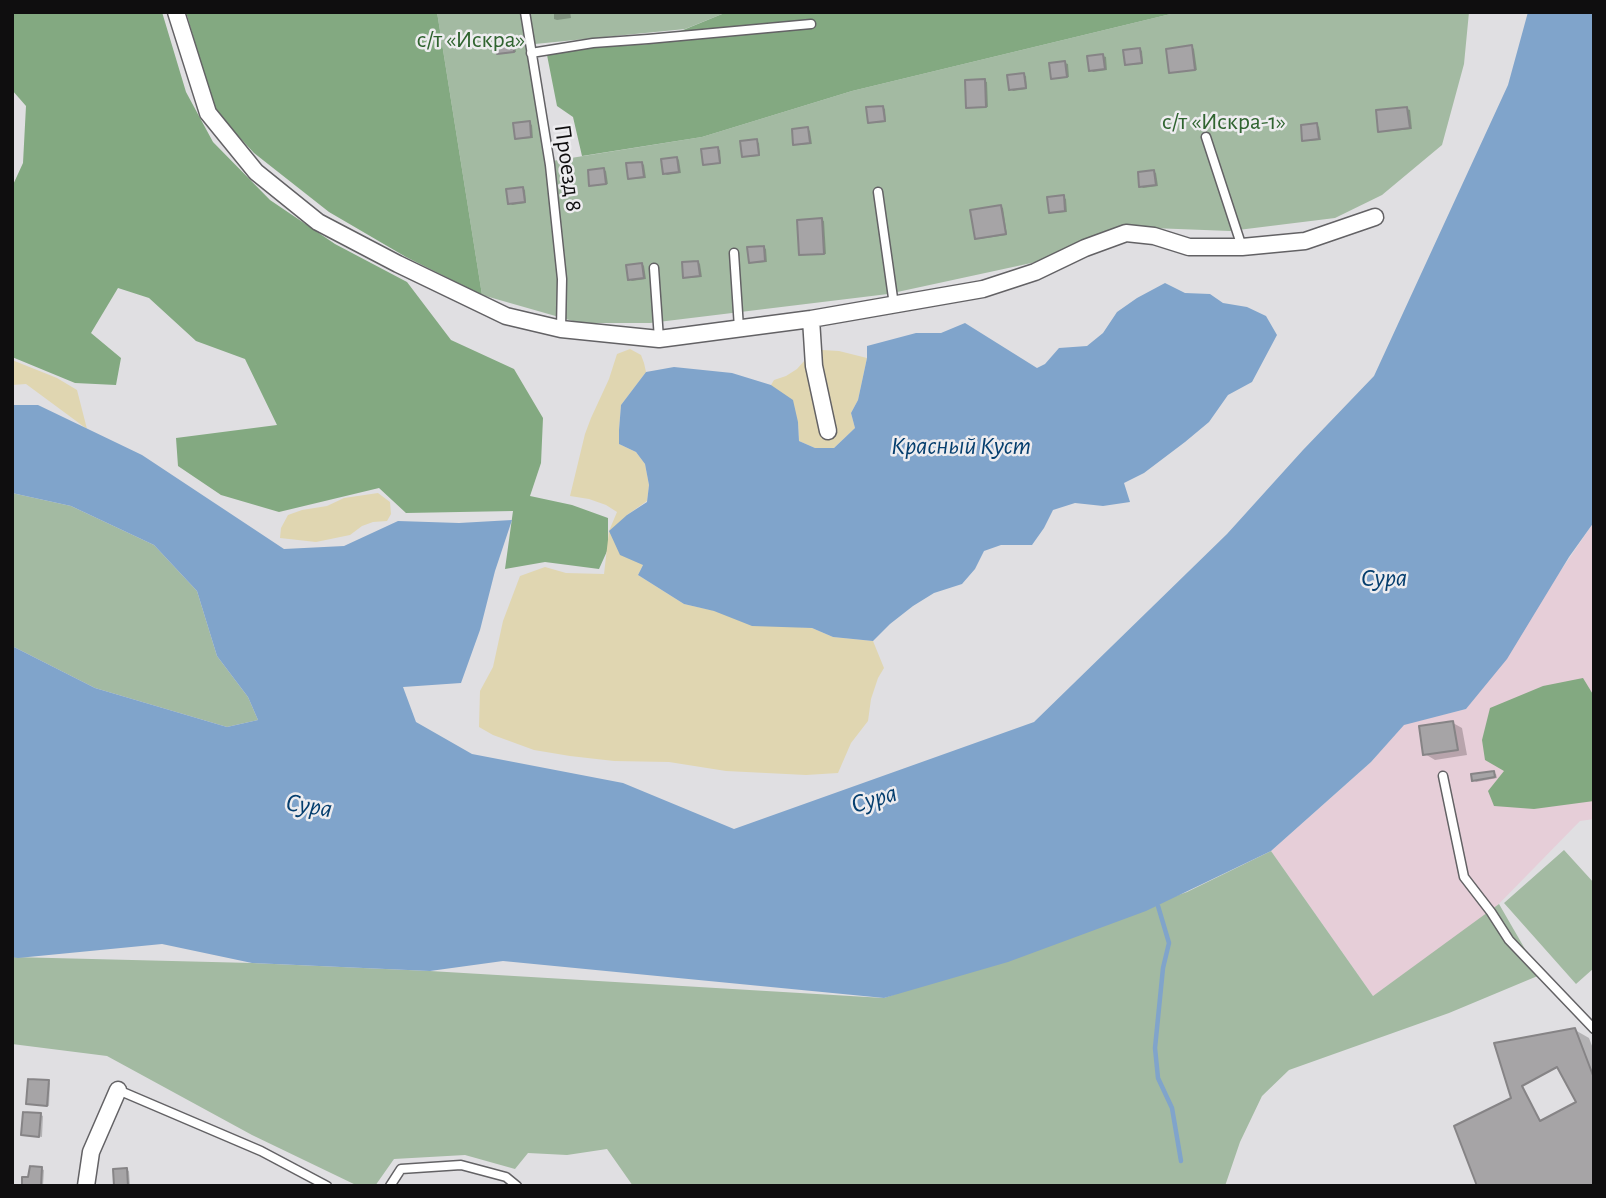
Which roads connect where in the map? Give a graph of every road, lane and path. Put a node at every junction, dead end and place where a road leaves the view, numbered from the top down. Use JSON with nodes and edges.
{"nodes":[{"id":1,"x":176,"y":12,"type":"edge"},
{"id":2,"x":525,"y":12,"type":"edge"},
{"id":3,"x":811,"y":24,"type":"dead end"},
{"id":4,"x":531,"y":53,"type":"junction"},
{"id":5,"x":1206,"y":137,"type":"dead end"},
{"id":6,"x":878,"y":192,"type":"dead end"},
{"id":7,"x":1374,"y":218,"type":"dead end"},
{"id":8,"x":1242,"y":247,"type":"junction"},
{"id":9,"x":734,"y":253,"type":"dead end"},
{"id":10,"x":654,"y":268,"type":"dead end"},
{"id":11,"x":894,"y":305,"type":"junction"},
{"id":12,"x":811,"y":319,"type":"junction"},
{"id":13,"x":739,"y":328,"type":"junction"},
{"id":14,"x":561,"y":329,"type":"junction"},
{"id":15,"x":659,"y":338,"type":"junction"},
{"id":16,"x":828,"y":431,"type":"dead end"},
{"id":17,"x":1443,"y":776,"type":"dead end"},
{"id":18,"x":1594,"y":1029,"type":"edge"},
{"id":19,"x":118,"y":1090,"type":"joint"},
{"id":20,"x":86,"y":1186,"type":"edge"},
{"id":21,"x":327,"y":1186,"type":"edge"},
{"id":22,"x":390,"y":1186,"type":"edge"},
{"id":23,"x":517,"y":1186,"type":"edge"}],
"edges":[{"from":1,"to":14,"type":"street"},
{"from":2,"to":4,"type":"lane","name":"Проезд 8"},
{"from":3,"to":4,"type":"lane"},
{"from":4,"to":14,"type":"lane","name":"Проезд 8"},
{"from":5,"to":8,"type":"lane"},
{"from":6,"to":11,"type":"lane"},
{"from":7,"to":8,"type":"street"},
{"from":8,"to":11,"type":"street"},
{"from":9,"to":13,"type":"lane"},
{"from":10,"to":15,"type":"lane"},
{"from":11,"to":12,"type":"street"},
{"from":12,"to":13,"type":"street"},
{"from":12,"to":16,"type":"street"},
{"from":13,"to":15,"type":"street"},
{"from":14,"to":15,"type":"street"},
{"from":17,"to":18,"type":"lane"},
{"from":19,"to":20,"type":"street"},
{"from":19,"to":21,"type":"lane"},
{"from":22,"to":23,"type":"lane"}]}
